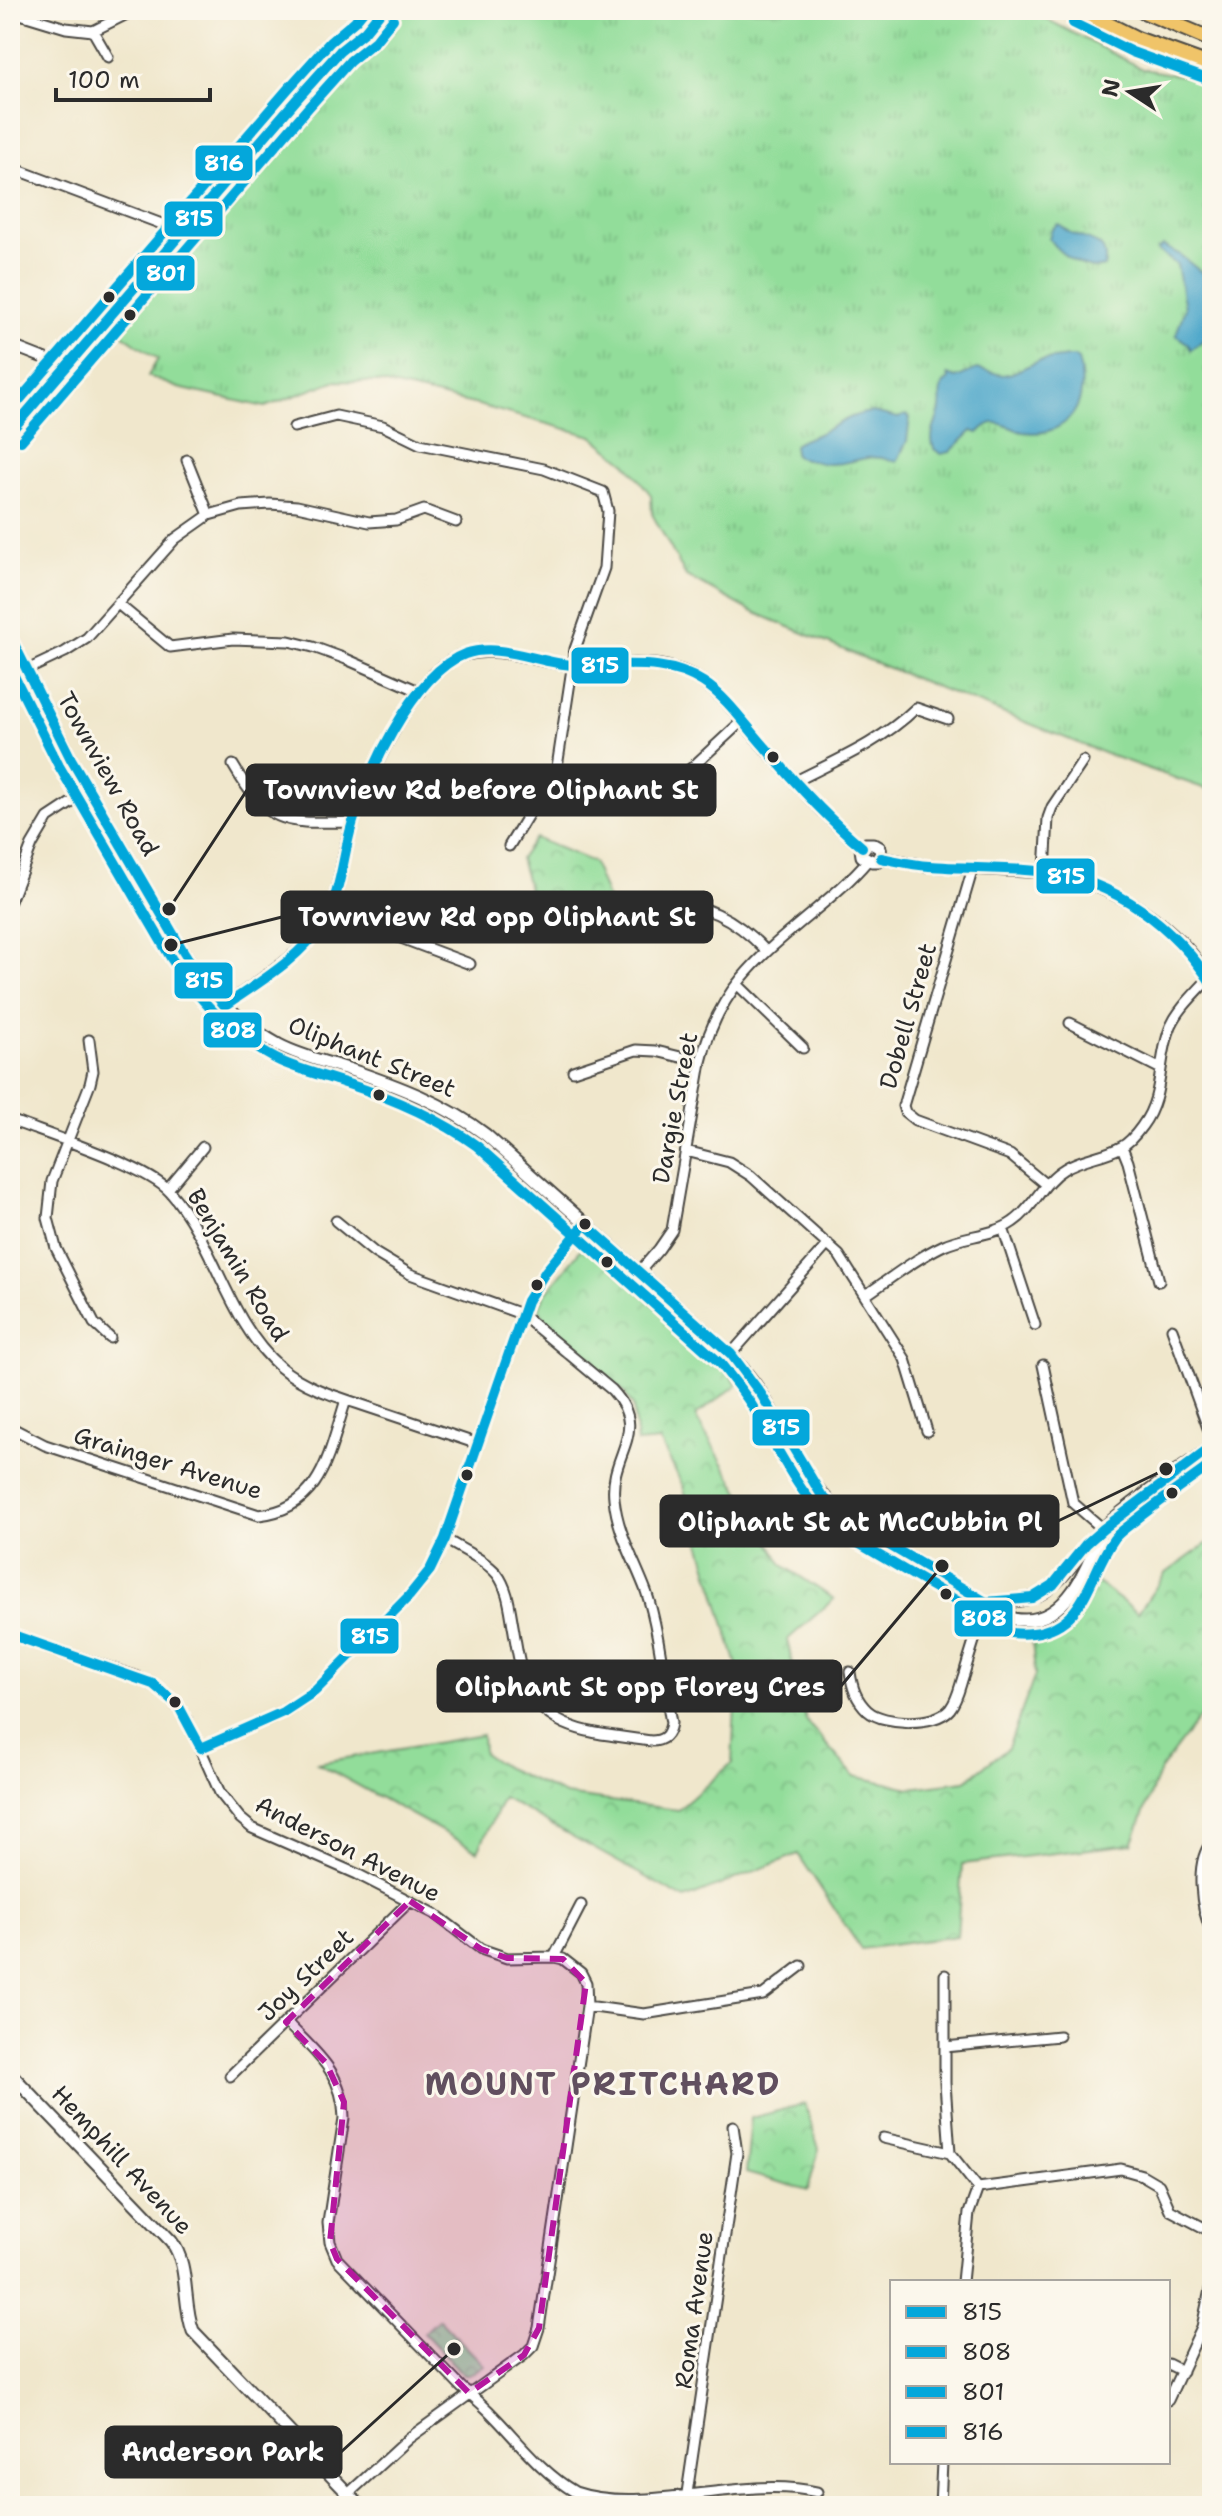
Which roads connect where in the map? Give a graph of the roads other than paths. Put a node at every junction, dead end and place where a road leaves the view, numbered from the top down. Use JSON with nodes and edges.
{"nodes":[{"id":1,"x":135,"y":10,"type":"edge"},
{"id":2,"x":368,"y":10,"type":"edge"},
{"id":3,"x":382,"y":10,"type":"edge"},
{"id":4,"x":1079,"y":10,"type":"edge"},
{"id":5,"x":1141,"y":10,"type":"edge"},
{"id":6,"x":10,"y":11,"type":"edge"},
{"id":7,"x":93,"y":31,"type":"junction"},
{"id":8,"x":1212,"y":40,"type":"edge"},
{"id":9,"x":340,"y":51,"type":"junction"},
{"id":10,"x":108,"y":57,"type":"dead end"},
{"id":11,"x":1208,"y":65,"type":"edge"},
{"id":12,"x":10,"y":167,"type":"edge"},
{"id":13,"x":183,"y":232,"type":"junction"},
{"id":14,"x":10,"y":345,"type":"edge"},
{"id":15,"x":66,"y":367,"type":"junction"},
{"id":16,"x":294,"y":427,"type":"dead end"},
{"id":17,"x":10,"y":432,"type":"edge"},
{"id":18,"x":187,"y":460,"type":"dead end"},
{"id":19,"x":209,"y":515,"type":"junction"},
{"id":20,"x":456,"y":522,"type":"dead end"},
{"id":21,"x":118,"y":604,"type":"junction"},
{"id":22,"x":10,"y":636,"type":"edge"},
{"id":23,"x":572,"y":665,"type":"junction"},
{"id":24,"x":27,"y":670,"type":"junction"},
{"id":25,"x":421,"y":692,"type":"junction"},
{"id":26,"x":948,"y":719,"type":"dead end"},
{"id":27,"x":742,"y":721,"type":"junction"},
{"id":28,"x":1083,"y":761,"type":"dead end"},
{"id":29,"x":233,"y":765,"type":"dead end"},
{"id":30,"x":794,"y":782,"type":"junction"},
{"id":31,"x":671,"y":787,"type":"dead end"},
{"id":32,"x":89,"y":791,"type":"junction"},
{"id":33,"x":352,"y":822,"type":"junction"},
{"id":34,"x":509,"y":846,"type":"dead end"},
{"id":35,"x":862,"y":847,"type":"junction"},
{"id":36,"x":881,"y":858,"type":"junction"},
{"id":37,"x":868,"y":860,"type":"junction"},
{"id":38,"x":973,"y":868,"type":"junction"},
{"id":39,"x":1045,"y":872,"type":"junction"},
{"id":40,"x":10,"y":901,"type":"edge"},
{"id":41,"x":329,"y":911,"type":"junction"},
{"id":42,"x":609,"y":931,"type":"dead end"},
{"id":43,"x":766,"y":951,"type":"junction"},
{"id":44,"x":470,"y":964,"type":"dead end"},
{"id":45,"x":1210,"y":981,"type":"edge"},
{"id":46,"x":737,"y":984,"type":"junction"},
{"id":47,"x":225,"y":1006,"type":"junction"},
{"id":48,"x":1070,"y":1023,"type":"dead end"},
{"id":49,"x":89,"y":1040,"type":"dead end"},
{"id":50,"x":803,"y":1048,"type":"dead end"},
{"id":51,"x":701,"y":1062,"type":"junction"},
{"id":52,"x":1161,"y":1069,"type":"junction"},
{"id":53,"x":573,"y":1071,"type":"dead end"},
{"id":54,"x":10,"y":1120,"type":"edge"},
{"id":55,"x":67,"y":1142,"type":"junction"},
{"id":56,"x":203,"y":1147,"type":"dead end"},
{"id":57,"x":1122,"y":1147,"type":"junction"},
{"id":58,"x":686,"y":1151,"type":"junction"},
{"id":59,"x":1045,"y":1184,"type":"junction"},
{"id":60,"x":168,"y":1189,"type":"junction"},
{"id":61,"x":336,"y":1221,"type":"dead end"},
{"id":62,"x":585,"y":1224,"type":"junction"},
{"id":63,"x":1003,"y":1228,"type":"junction"},
{"id":64,"x":828,"y":1244,"type":"junction"},
{"id":65,"x":640,"y":1271,"type":"junction"},
{"id":66,"x":1159,"y":1281,"type":"dead end"},
{"id":67,"x":866,"y":1295,"type":"junction"},
{"id":68,"x":521,"y":1314,"type":"junction"},
{"id":69,"x":1035,"y":1325,"type":"dead end"},
{"id":70,"x":1172,"y":1329,"type":"dead end"},
{"id":71,"x":110,"y":1338,"type":"dead end"},
{"id":72,"x":731,"y":1354,"type":"junction"},
{"id":73,"x":1043,"y":1365,"type":"dead end"},
{"id":74,"x":346,"y":1400,"type":"junction"},
{"id":75,"x":10,"y":1427,"type":"edge"},
{"id":76,"x":927,"y":1431,"type":"dead end"},
{"id":77,"x":1212,"y":1439,"type":"edge"},
{"id":78,"x":478,"y":1444,"type":"junction"},
{"id":79,"x":1212,"y":1447,"type":"edge"},
{"id":80,"x":1103,"y":1529,"type":"junction"},
{"id":81,"x":445,"y":1539,"type":"junction"},
{"id":82,"x":986,"y":1602,"type":"junction"},
{"id":83,"x":10,"y":1634,"type":"edge"},
{"id":84,"x":850,"y":1672,"type":"dead end"},
{"id":85,"x":201,"y":1748,"type":"junction"},
{"id":86,"x":1212,"y":1842,"type":"edge"},
{"id":87,"x":410,"y":1901,"type":"junction"},
{"id":88,"x":581,"y":1905,"type":"dead end"},
{"id":89,"x":1212,"y":1932,"type":"edge"},
{"id":90,"x":554,"y":1957,"type":"junction"},
{"id":91,"x":801,"y":1966,"type":"dead end"},
{"id":92,"x":945,"y":1975,"type":"dead end"},
{"id":93,"x":587,"y":2006,"type":"junction"},
{"id":94,"x":286,"y":2022,"type":"junction"},
{"id":95,"x":1059,"y":2036,"type":"dead end"},
{"id":96,"x":945,"y":2047,"type":"junction"},
{"id":97,"x":10,"y":2073,"type":"edge"},
{"id":98,"x":230,"y":2076,"type":"dead end"},
{"id":99,"x":733,"y":2126,"type":"dead end"},
{"id":100,"x":883,"y":2138,"type":"dead end"},
{"id":101,"x":950,"y":2153,"type":"junction"},
{"id":102,"x":978,"y":2188,"type":"junction"},
{"id":103,"x":1212,"y":2232,"type":"edge"},
{"id":104,"x":962,"y":2280,"type":"edge"},
{"id":105,"x":1212,"y":2280,"type":"edge"},
{"id":106,"x":1170,"y":2365,"type":"edge"},
{"id":107,"x":1182,"y":2371,"type":"junction"},
{"id":108,"x":469,"y":2393,"type":"junction"},
{"id":109,"x":1170,"y":2396,"type":"edge"},
{"id":110,"x":942,"y":2464,"type":"edge"},
{"id":111,"x":817,"y":2492,"type":"dead end"},
{"id":112,"x":348,"y":2493,"type":"junction"},
{"id":113,"x":686,"y":2500,"type":"junction"},
{"id":114,"x":335,"y":2506,"type":"edge"},
{"id":115,"x":360,"y":2506,"type":"edge"},
{"id":116,"x":940,"y":2506,"type":"edge"}],
"edges":[{"from":1,"to":7,"type":"street"},
{"from":2,"to":9,"type":"main road"},
{"from":3,"to":9,"type":"main road"},
{"from":4,"to":11,"type":"main road"},
{"from":5,"to":8,"type":"main road"},
{"from":6,"to":7,"type":"street"},
{"from":7,"to":10,"type":"street"},
{"from":9,"to":13,"type":"main road"},
{"from":12,"to":13,"type":"street"},
{"from":13,"to":15,"type":"main road"},
{"from":14,"to":15,"type":"street"},
{"from":15,"to":17,"type":"main road"},
{"from":16,"to":23,"type":"street"},
{"from":18,"to":19,"type":"street"},
{"from":19,"to":20,"type":"street"},
{"from":19,"to":21,"type":"street"},
{"from":21,"to":24,"type":"street"},
{"from":21,"to":25,"type":"street"},
{"from":22,"to":24,"type":"street","name":"Townview Road"},
{"from":23,"to":25,"type":"street"},
{"from":23,"to":27,"type":"street"},
{"from":23,"to":34,"type":"street"},
{"from":24,"to":32,"type":"street","name":"Townview Road"},
{"from":25,"to":33,"type":"street"},
{"from":26,"to":30,"type":"street"},
{"from":27,"to":30,"type":"street"},
{"from":27,"to":31,"type":"street"},
{"from":28,"to":39,"type":"street"},
{"from":29,"to":33,"type":"street"},
{"from":30,"to":35,"type":"street"},
{"from":32,"to":40,"type":"street"},
{"from":32,"to":47,"type":"street","name":"Townview Road"},
{"from":33,"to":41,"type":"street"},
{"from":35,"to":36,"type":"street"},
{"from":35,"to":37,"type":"street"},
{"from":36,"to":37,"type":"street"},
{"from":36,"to":38,"type":"street"},
{"from":37,"to":43,"type":"street","name":"Dargie Street"},
{"from":38,"to":39,"type":"street"},
{"from":38,"to":59,"type":"street","name":"Dobell Street"},
{"from":39,"to":45,"type":"street"},
{"from":41,"to":44,"type":"street"},
{"from":41,"to":47,"type":"street"},
{"from":42,"to":43,"type":"street"},
{"from":43,"to":46,"type":"street","name":"Dargie Street"},
{"from":45,"to":52,"type":"street"},
{"from":46,"to":50,"type":"street"},
{"from":46,"to":51,"type":"street","name":"Dargie Street"},
{"from":47,"to":62,"type":"street","name":"Oliphant Street"},
{"from":48,"to":52,"type":"street"},
{"from":49,"to":55,"type":"street"},
{"from":51,"to":53,"type":"street"},
{"from":51,"to":58,"type":"street","name":"Dargie Street"},
{"from":52,"to":57,"type":"street"},
{"from":54,"to":55,"type":"street","name":"Benjamin Road"},
{"from":55,"to":60,"type":"street","name":"Benjamin Road"},
{"from":55,"to":71,"type":"street"},
{"from":56,"to":60,"type":"street"},
{"from":57,"to":59,"type":"street"},
{"from":57,"to":66,"type":"street"},
{"from":58,"to":64,"type":"street"},
{"from":58,"to":65,"type":"street","name":"Dargie Street"},
{"from":59,"to":63,"type":"street"},
{"from":60,"to":74,"type":"street","name":"Benjamin Road"},
{"from":61,"to":68,"type":"street"},
{"from":62,"to":65,"type":"street","name":"Oliphant Street"},
{"from":62,"to":68,"type":"street"},
{"from":63,"to":67,"type":"street"},
{"from":63,"to":69,"type":"street"},
{"from":64,"to":67,"type":"street"},
{"from":64,"to":72,"type":"street"},
{"from":65,"to":72,"type":"street","name":"Oliphant Street"},
{"from":67,"to":76,"type":"street"},
{"from":68,"to":78,"type":"street"},
{"from":68,"to":81,"type":"street"},
{"from":70,"to":77,"type":"street"},
{"from":72,"to":82,"type":"street","name":"Oliphant Street"},
{"from":73,"to":80,"type":"street"},
{"from":74,"to":75,"type":"street","name":"Grainger Avenue"},
{"from":74,"to":78,"type":"street","name":"Benjamin Road"},
{"from":78,"to":81,"type":"street"},
{"from":79,"to":80,"type":"street","name":"Oliphant Street"},
{"from":80,"to":82,"type":"street","name":"Oliphant Street"},
{"from":80,"to":82,"type":"street","name":"Oliphant Street"},
{"from":81,"to":85,"type":"street"},
{"from":82,"to":84,"type":"street"},
{"from":83,"to":85,"type":"street","name":"Anderson Avenue"},
{"from":85,"to":87,"type":"street","name":"Anderson Avenue"},
{"from":86,"to":89,"type":"street"},
{"from":87,"to":90,"type":"street","name":"Anderson Avenue"},
{"from":87,"to":94,"type":"street","name":"Joy Street"},
{"from":88,"to":90,"type":"street"},
{"from":90,"to":93,"type":"street"},
{"from":91,"to":93,"type":"street"},
{"from":92,"to":96,"type":"street"},
{"from":93,"to":108,"type":"street"},
{"from":94,"to":98,"type":"street","name":"Joy Street"},
{"from":94,"to":108,"type":"street"},
{"from":95,"to":96,"type":"street"},
{"from":96,"to":101,"type":"street"},
{"from":97,"to":112,"type":"street","name":"Hemphill Avenue"},
{"from":99,"to":113,"type":"street","name":"Roma Avenue"},
{"from":100,"to":101,"type":"street"},
{"from":101,"to":102,"type":"street"},
{"from":102,"to":103,"type":"street"},
{"from":102,"to":104,"type":"street"},
{"from":105,"to":107,"type":"street"},
{"from":106,"to":107,"type":"street"},
{"from":107,"to":109,"type":"street"},
{"from":108,"to":112,"type":"street"},
{"from":108,"to":113,"type":"street"},
{"from":110,"to":116,"type":"street"},
{"from":111,"to":113,"type":"street"},
{"from":112,"to":114,"type":"street"},
{"from":112,"to":115,"type":"street","name":"Hemphill Avenue"}]}
